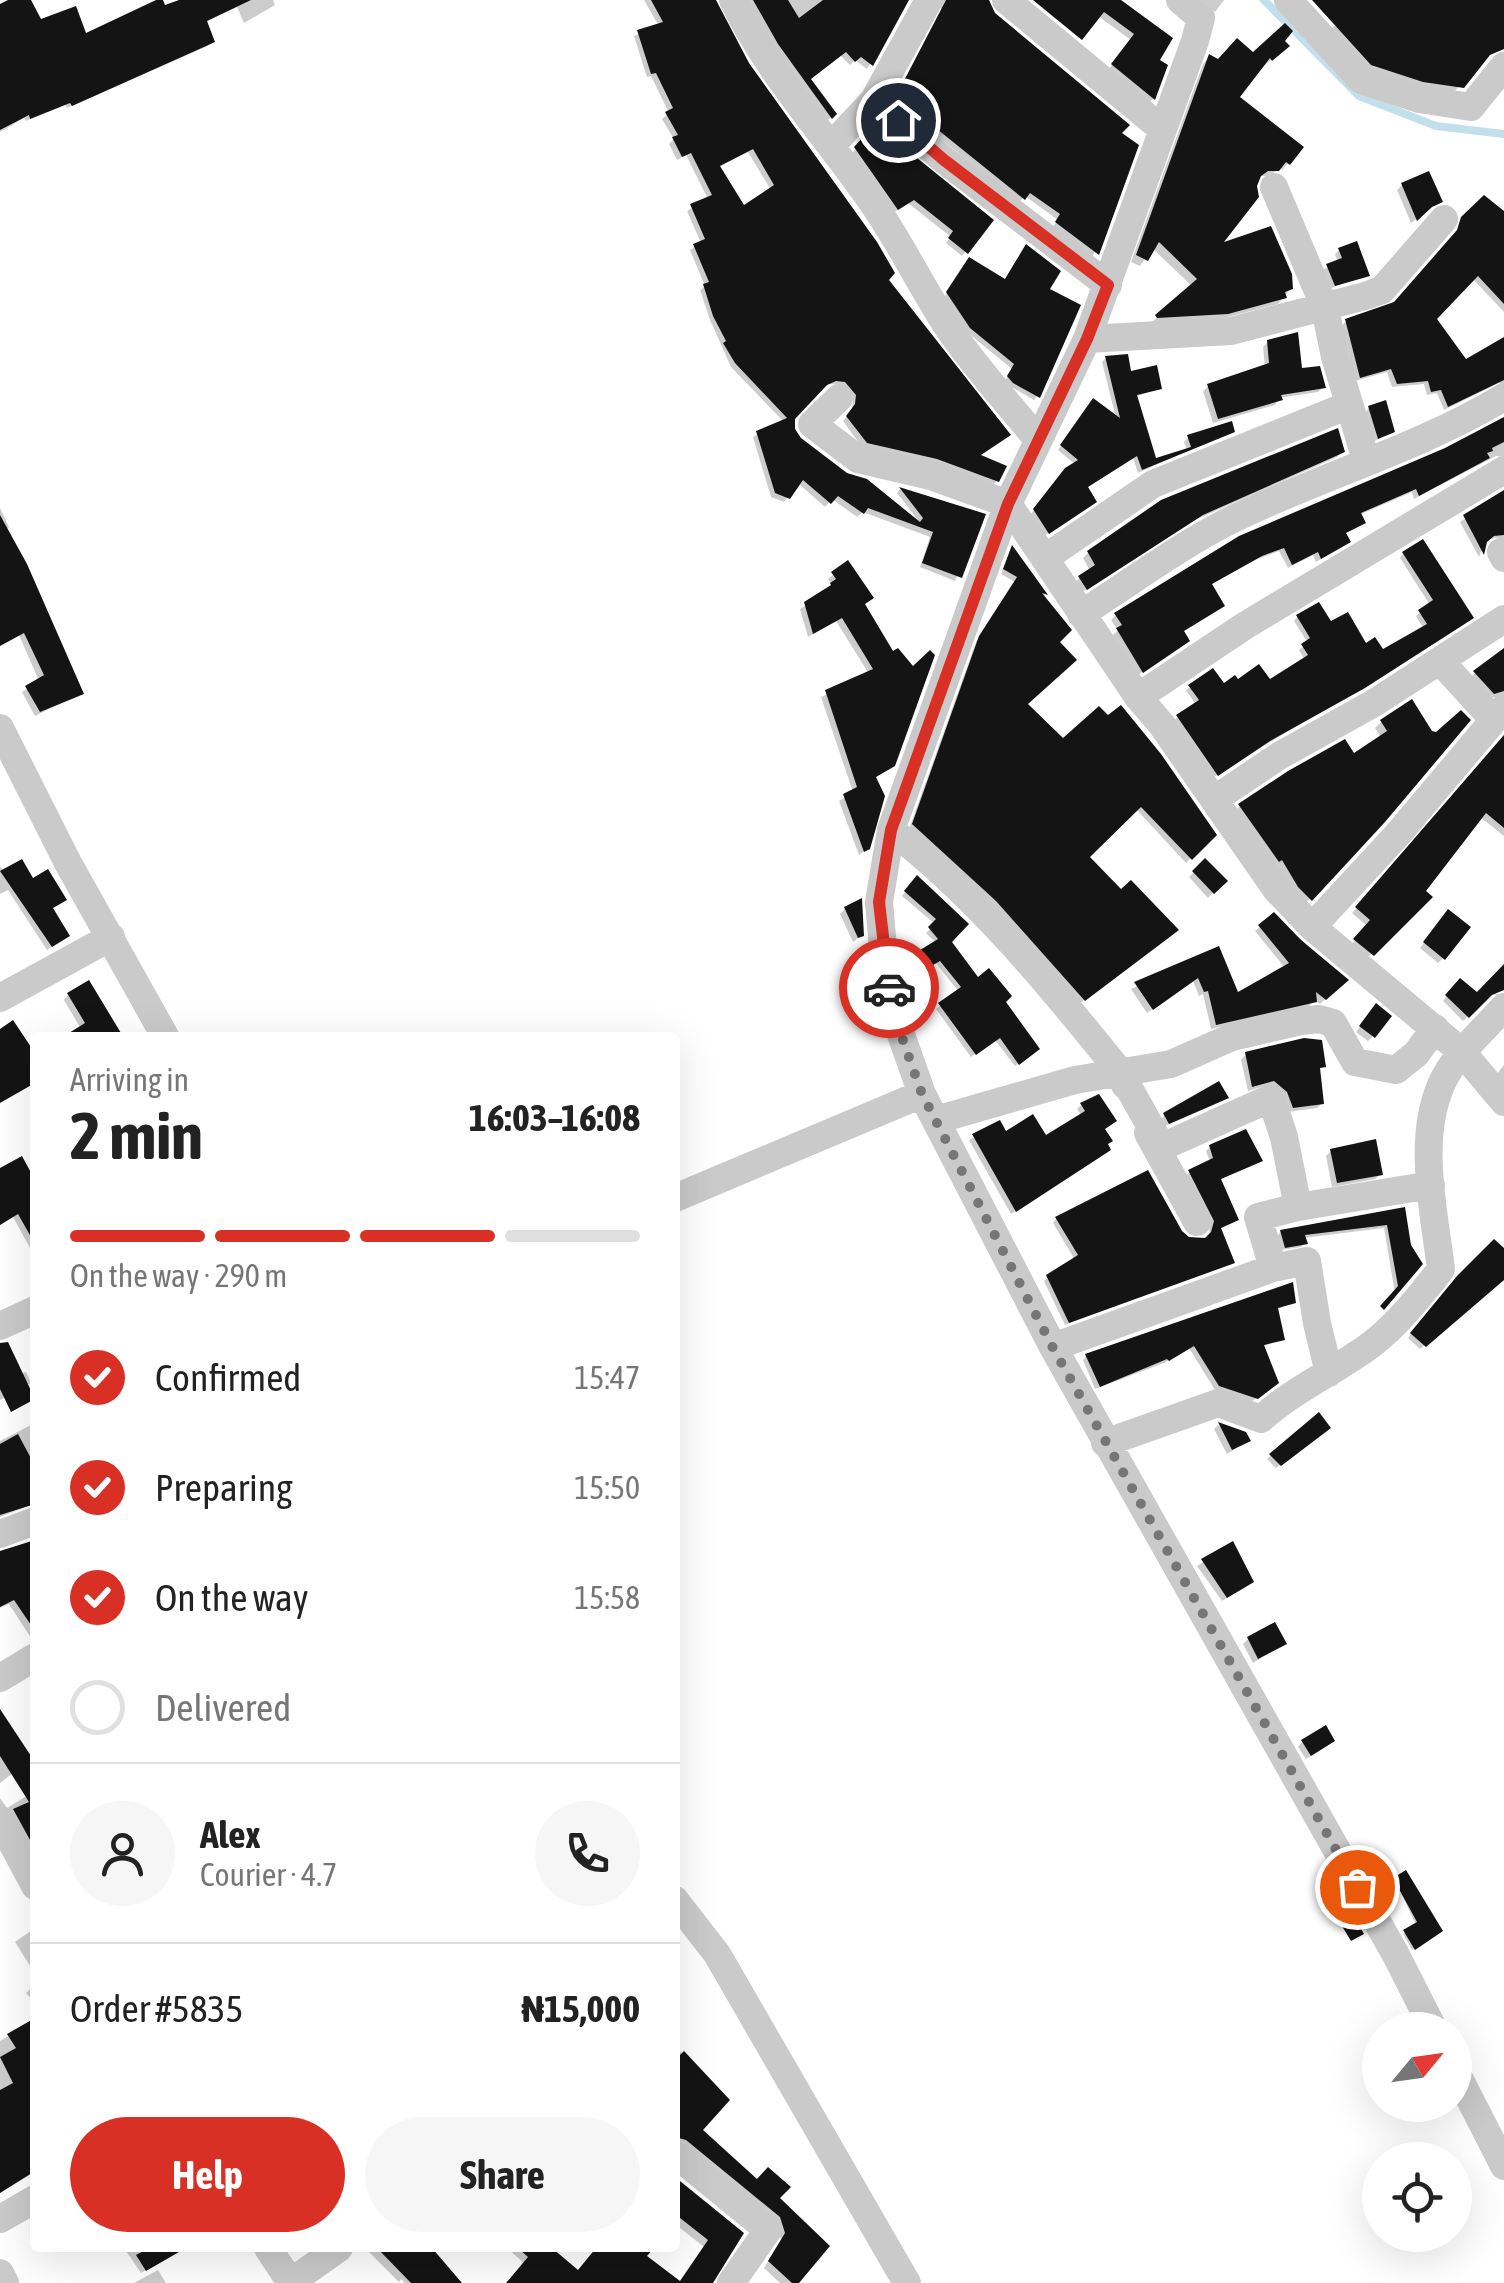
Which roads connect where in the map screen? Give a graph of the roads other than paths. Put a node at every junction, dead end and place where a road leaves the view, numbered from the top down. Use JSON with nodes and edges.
{"nodes":[{"id":1,"x":733,"y":0,"type":"edge"},
{"id":2,"x":929,"y":0,"type":"edge"},
{"id":3,"x":1006,"y":0,"type":"edge"},
{"id":4,"x":1180,"y":0,"type":"edge"},
{"id":5,"x":1288,"y":0,"type":"edge"},
{"id":6,"x":1504,"y":66,"type":"edge"},
{"id":7,"x":874,"y":100,"type":"junction"},
{"id":8,"x":1162,"y":129,"type":"junction"},
{"id":9,"x":831,"y":146,"type":"junction"},
{"id":10,"x":1274,"y":187,"type":"dead end"},
{"id":11,"x":1444,"y":220,"type":"dead end"},
{"id":12,"x":1108,"y":285,"type":"junction"},
{"id":13,"x":1325,"y":308,"type":"junction"},
{"id":14,"x":1087,"y":339,"type":"junction"},
{"id":15,"x":1504,"y":397,"type":"edge"},
{"id":16,"x":839,"y":398,"type":"dead end"},
{"id":17,"x":1349,"y":405,"type":"junction"},
{"id":18,"x":1038,"y":440,"type":"junction"},
{"id":19,"x":1366,"y":460,"type":"junction"},
{"id":20,"x":1504,"y":470,"type":"edge"},
{"id":21,"x":1008,"y":504,"type":"junction"},
{"id":22,"x":1044,"y":558,"type":"junction"},
{"id":23,"x":1081,"y":614,"type":"junction"},
{"id":24,"x":1504,"y":619,"type":"edge"},
{"id":25,"x":1440,"y":660,"type":"junction"},
{"id":26,"x":1138,"y":697,"type":"junction"},
{"id":27,"x":1499,"y":714,"type":"edge"},
{"id":28,"x":0,"y":728,"type":"edge"},
{"id":29,"x":1215,"y":799,"type":"junction"},
{"id":30,"x":891,"y":830,"type":"junction"},
{"id":31,"x":1312,"y":927,"type":"junction"},
{"id":32,"x":110,"y":937,"type":"junction"},
{"id":33,"x":0,"y":998,"type":"edge"},
{"id":34,"x":1504,"y":1007,"type":"edge"},
{"id":35,"x":1435,"y":1028,"type":"junction"},
{"id":36,"x":163,"y":1032,"type":"edge"},
{"id":37,"x":1462,"y":1052,"type":"junction"},
{"id":38,"x":1120,"y":1072,"type":"junction"},
{"id":39,"x":922,"y":1094,"type":"junction"},
{"id":40,"x":1504,"y":1102,"type":"edge"},
{"id":41,"x":936,"y":1120,"type":"junction"},
{"id":42,"x":1431,"y":1185,"type":"junction"},
{"id":43,"x":680,"y":1196,"type":"edge"},
{"id":44,"x":1298,"y":1207,"type":"junction"},
{"id":45,"x":1197,"y":1222,"type":"dead end"},
{"id":46,"x":1273,"y":1268,"type":"junction"},
{"id":47,"x":30,"y":1312,"type":"edge"},
{"id":48,"x":0,"y":1326,"type":"edge"},
{"id":49,"x":1053,"y":1348,"type":"junction"},
{"id":50,"x":1329,"y":1373,"type":"junction"},
{"id":51,"x":1106,"y":1442,"type":"junction"},
{"id":52,"x":30,"y":1523,"type":"edge"},
{"id":53,"x":0,"y":1534,"type":"edge"},
{"id":54,"x":30,"y":1659,"type":"edge"},
{"id":55,"x":0,"y":1678,"type":"edge"},
{"id":56,"x":0,"y":1820,"type":"edge"},
{"id":57,"x":30,"y":1877,"type":"edge"},
{"id":58,"x":680,"y":1906,"type":"edge"},
{"id":59,"x":1425,"y":2012,"type":"edge"},
{"id":60,"x":1472,"y":2103,"type":"edge"},
{"id":61,"x":680,"y":2158,"type":"edge"},
{"id":62,"x":1504,"y":2166,"type":"edge"},
{"id":63,"x":30,"y":2201,"type":"edge"},
{"id":64,"x":0,"y":2220,"type":"edge"},
{"id":65,"x":271,"y":2252,"type":"edge"},
{"id":66,"x":333,"y":2252,"type":"edge"},
{"id":67,"x":0,"y":2273,"type":"edge"},
{"id":68,"x":291,"y":2282,"type":"edge"},
{"id":69,"x":5,"y":2283,"type":"edge"},
{"id":70,"x":731,"y":2283,"type":"edge"},
{"id":71,"x":907,"y":2283,"type":"edge"}],
"edges":[{"from":1,"to":9,"type":"street"},
{"from":2,"to":7,"type":"street"},
{"from":3,"to":8,"type":"street"},
{"from":4,"to":8,"type":"street"},
{"from":5,"to":6,"type":"street"},
{"from":7,"to":9,"type":"street"},
{"from":7,"to":12,"type":"street"},
{"from":8,"to":12,"type":"street"},
{"from":9,"to":18,"type":"street"},
{"from":10,"to":13,"type":"street"},
{"from":11,"to":13,"type":"street"},
{"from":12,"to":14,"type":"street"},
{"from":13,"to":14,"type":"street"},
{"from":13,"to":17,"type":"street"},
{"from":14,"to":18,"type":"street"},
{"from":15,"to":19,"type":"street"},
{"from":16,"to":21,"type":"street"},
{"from":17,"to":19,"type":"street"},
{"from":17,"to":22,"type":"street"},
{"from":18,"to":21,"type":"street"},
{"from":19,"to":23,"type":"street"},
{"from":20,"to":26,"type":"street"},
{"from":21,"to":22,"type":"street"},
{"from":21,"to":30,"type":"street"},
{"from":22,"to":23,"type":"street"},
{"from":23,"to":26,"type":"street"},
{"from":24,"to":25,"type":"street"},
{"from":25,"to":27,"type":"street"},
{"from":25,"to":29,"type":"street"},
{"from":26,"to":29,"type":"street"},
{"from":27,"to":31,"type":"street"},
{"from":28,"to":32,"type":"street"},
{"from":29,"to":31,"type":"street"},
{"from":30,"to":38,"type":"street"},
{"from":30,"to":39,"type":"street"},
{"from":31,"to":35,"type":"street"},
{"from":32,"to":33,"type":"street"},
{"from":32,"to":36,"type":"street"},
{"from":34,"to":37,"type":"street"},
{"from":35,"to":37,"type":"street"},
{"from":35,"to":38,"type":"street"},
{"from":37,"to":40,"type":"street"},
{"from":37,"to":42,"type":"street"},
{"from":38,"to":41,"type":"street"},
{"from":38,"to":44,"type":"street"},
{"from":38,"to":45,"type":"street"},
{"from":39,"to":41,"type":"street"},
{"from":39,"to":43,"type":"street"},
{"from":41,"to":49,"type":"street"},
{"from":42,"to":44,"type":"street"},
{"from":42,"to":50,"type":"street"},
{"from":44,"to":46,"type":"street"},
{"from":46,"to":49,"type":"street"},
{"from":46,"to":50,"type":"street"},
{"from":47,"to":48,"type":"street"},
{"from":49,"to":51,"type":"street"},
{"from":50,"to":51,"type":"street"},
{"from":51,"to":59,"type":"street"},
{"from":52,"to":53,"type":"street"},
{"from":54,"to":55,"type":"street"},
{"from":56,"to":57,"type":"street"},
{"from":58,"to":71,"type":"street"},
{"from":60,"to":62,"type":"street"},
{"from":61,"to":70,"type":"street"},
{"from":63,"to":64,"type":"street"},
{"from":65,"to":68,"type":"street"},
{"from":66,"to":68,"type":"street"},
{"from":67,"to":69,"type":"street"}]}
